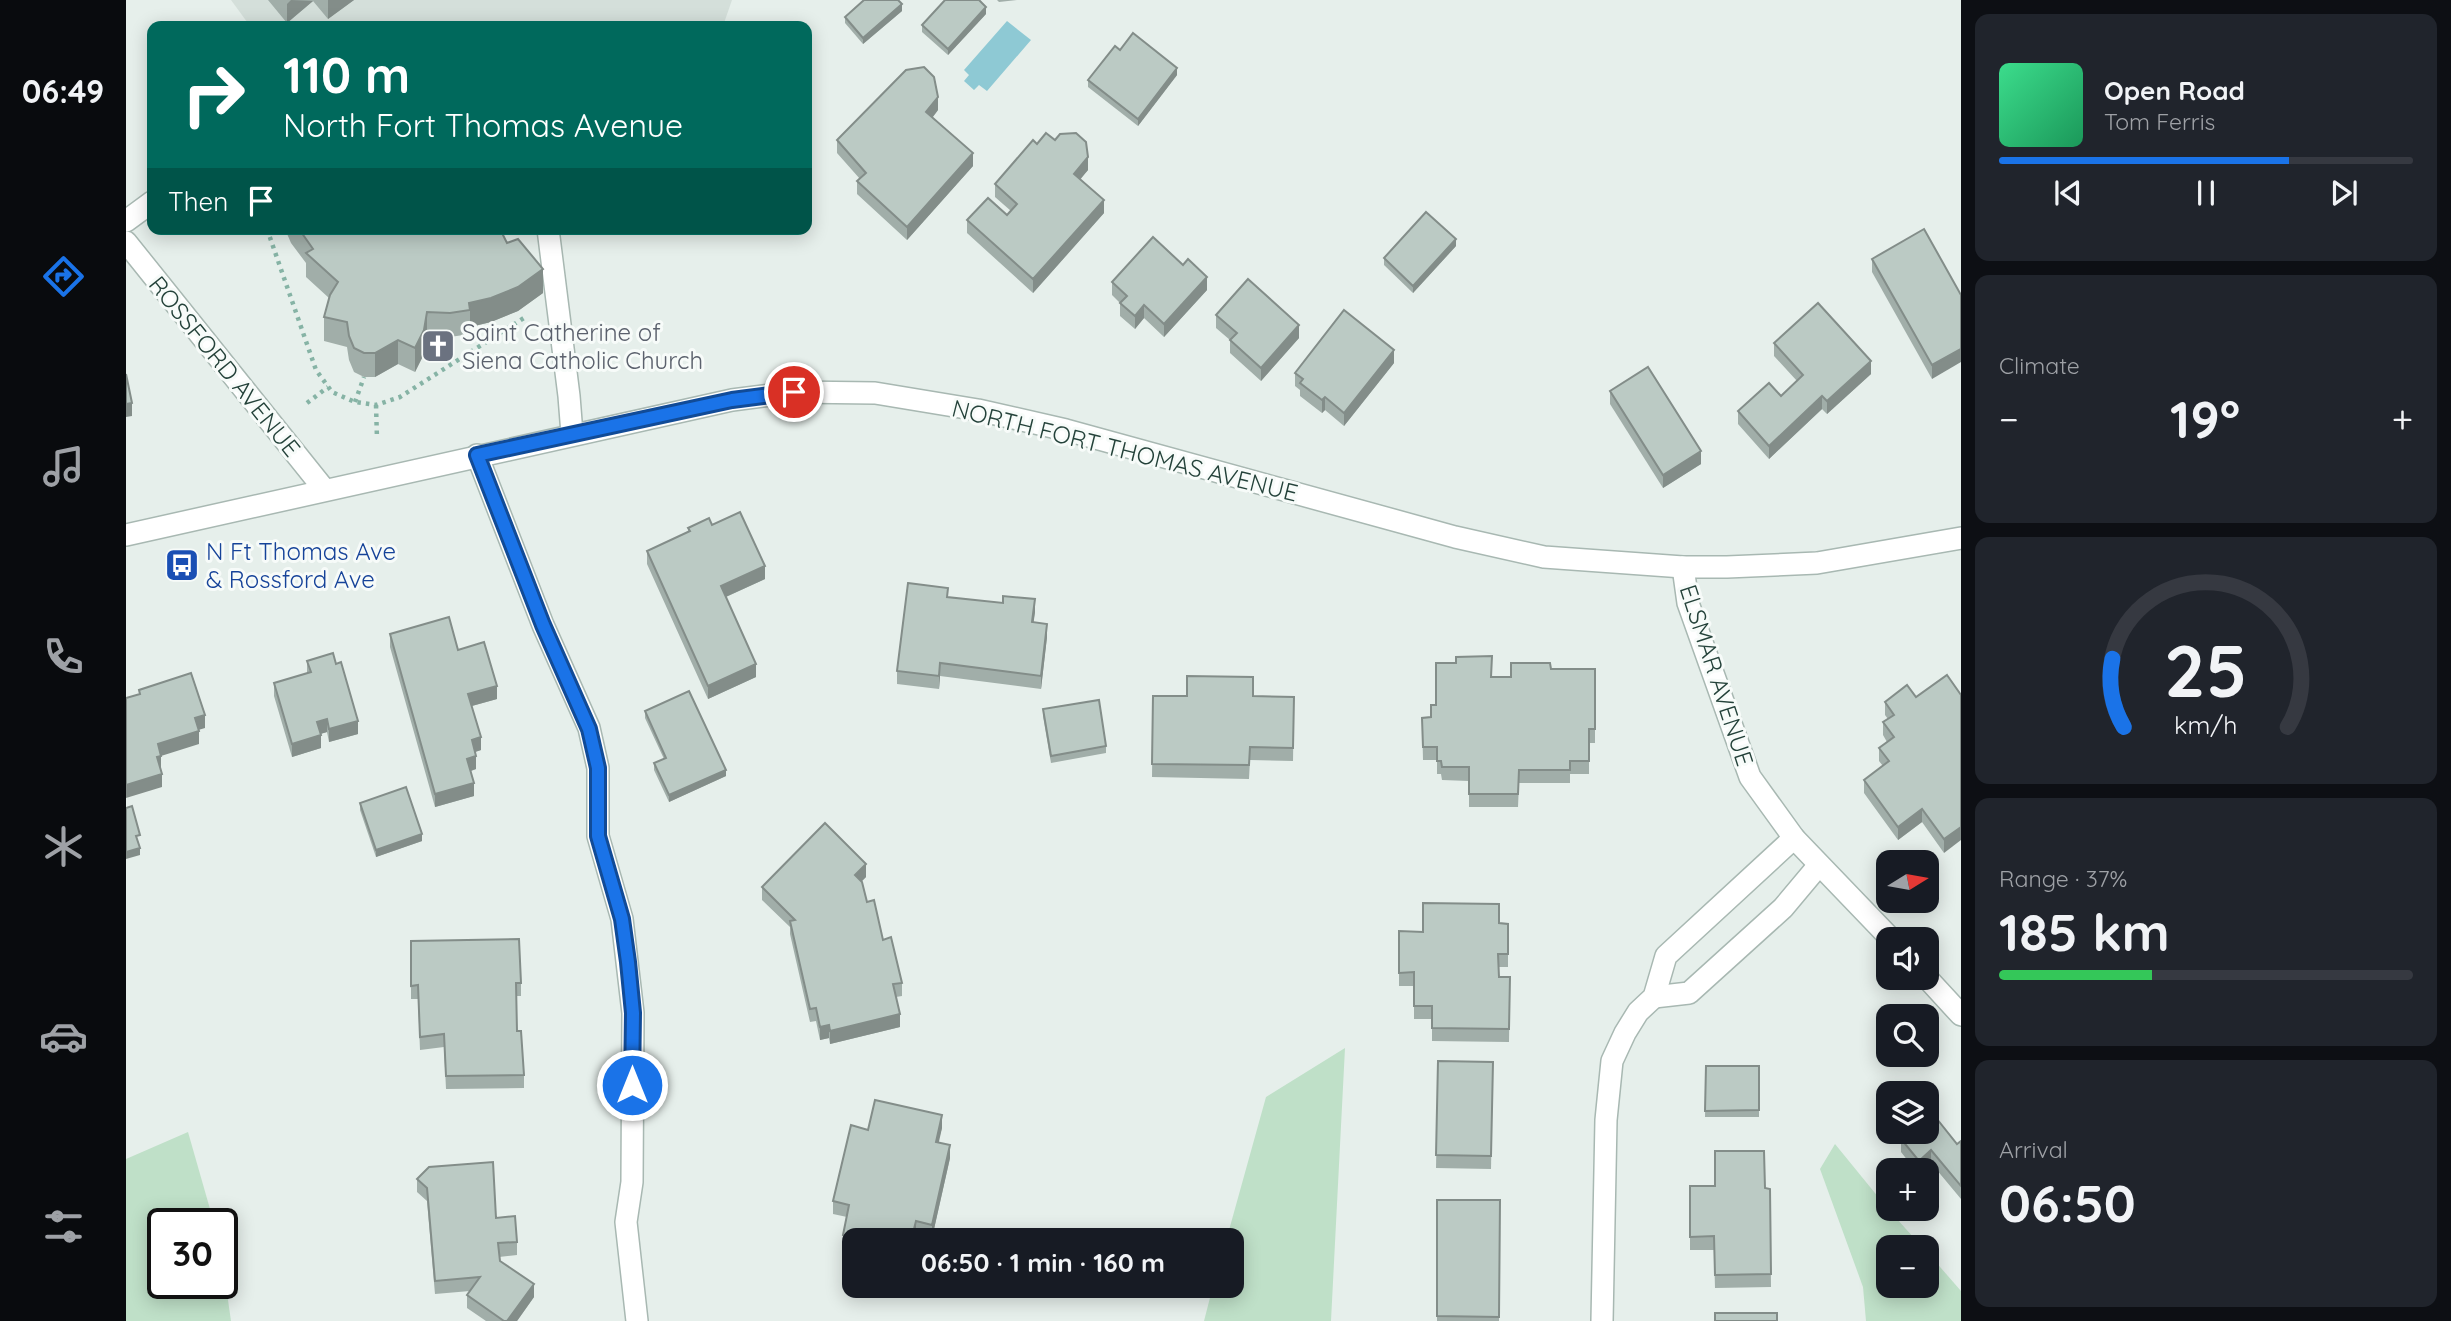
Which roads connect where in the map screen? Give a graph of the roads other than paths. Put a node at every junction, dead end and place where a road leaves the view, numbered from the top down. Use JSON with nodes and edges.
{"nodes":[{"id":1,"x":147,"y":206,"type":"edge"},
{"id":2,"x":126,"y":221,"type":"edge"},
{"id":3,"x":549,"y":235,"type":"edge"},
{"id":4,"x":126,"y":242,"type":"edge"},
{"id":5,"x":572,"y":435,"type":"junction"},
{"id":6,"x":477,"y":455,"type":"junction"},
{"id":7,"x":324,"y":489,"type":"junction"},
{"id":8,"x":126,"y":535,"type":"edge"},
{"id":9,"x":1961,"y":538,"type":"edge"},
{"id":10,"x":1683,"y":568,"type":"junction"},
{"id":11,"x":1794,"y":838,"type":"junction"},
{"id":12,"x":1819,"y":866,"type":"junction"},
{"id":13,"x":1879,"y":927,"type":"edge"},
{"id":14,"x":1938,"y":990,"type":"edge"},
{"id":15,"x":1654,"y":996,"type":"junction"},
{"id":16,"x":1961,"y":1015,"type":"edge"},
{"id":17,"x":637,"y":1321,"type":"edge"},
{"id":18,"x":1602,"y":1321,"type":"edge"}],
"edges":[{"from":1,"to":2,"type":"street"},
{"from":3,"to":5,"type":"street"},
{"from":4,"to":7,"type":"street","name":"ROSSFORD AVENUE"},
{"from":5,"to":6,"type":"street","name":"NORTH FORT THOMAS AVENUE"},
{"from":5,"to":10,"type":"street","name":"NORTH FORT THOMAS AVENUE"},
{"from":6,"to":7,"type":"street","name":"NORTH FORT THOMAS AVENUE"},
{"from":6,"to":17,"type":"street"},
{"from":7,"to":8,"type":"street","name":"NORTH FORT THOMAS AVENUE"},
{"from":9,"to":10,"type":"street","name":"NORTH FORT THOMAS AVENUE"},
{"from":10,"to":11,"type":"street","name":"ELSMAR AVENUE"},
{"from":11,"to":12,"type":"street","name":"ELSMAR AVENUE"},
{"from":11,"to":15,"type":"street"},
{"from":12,"to":13,"type":"street","name":"ELSMAR AVENUE"},
{"from":12,"to":15,"type":"street"},
{"from":14,"to":16,"type":"street"},
{"from":15,"to":18,"type":"street"}]}
